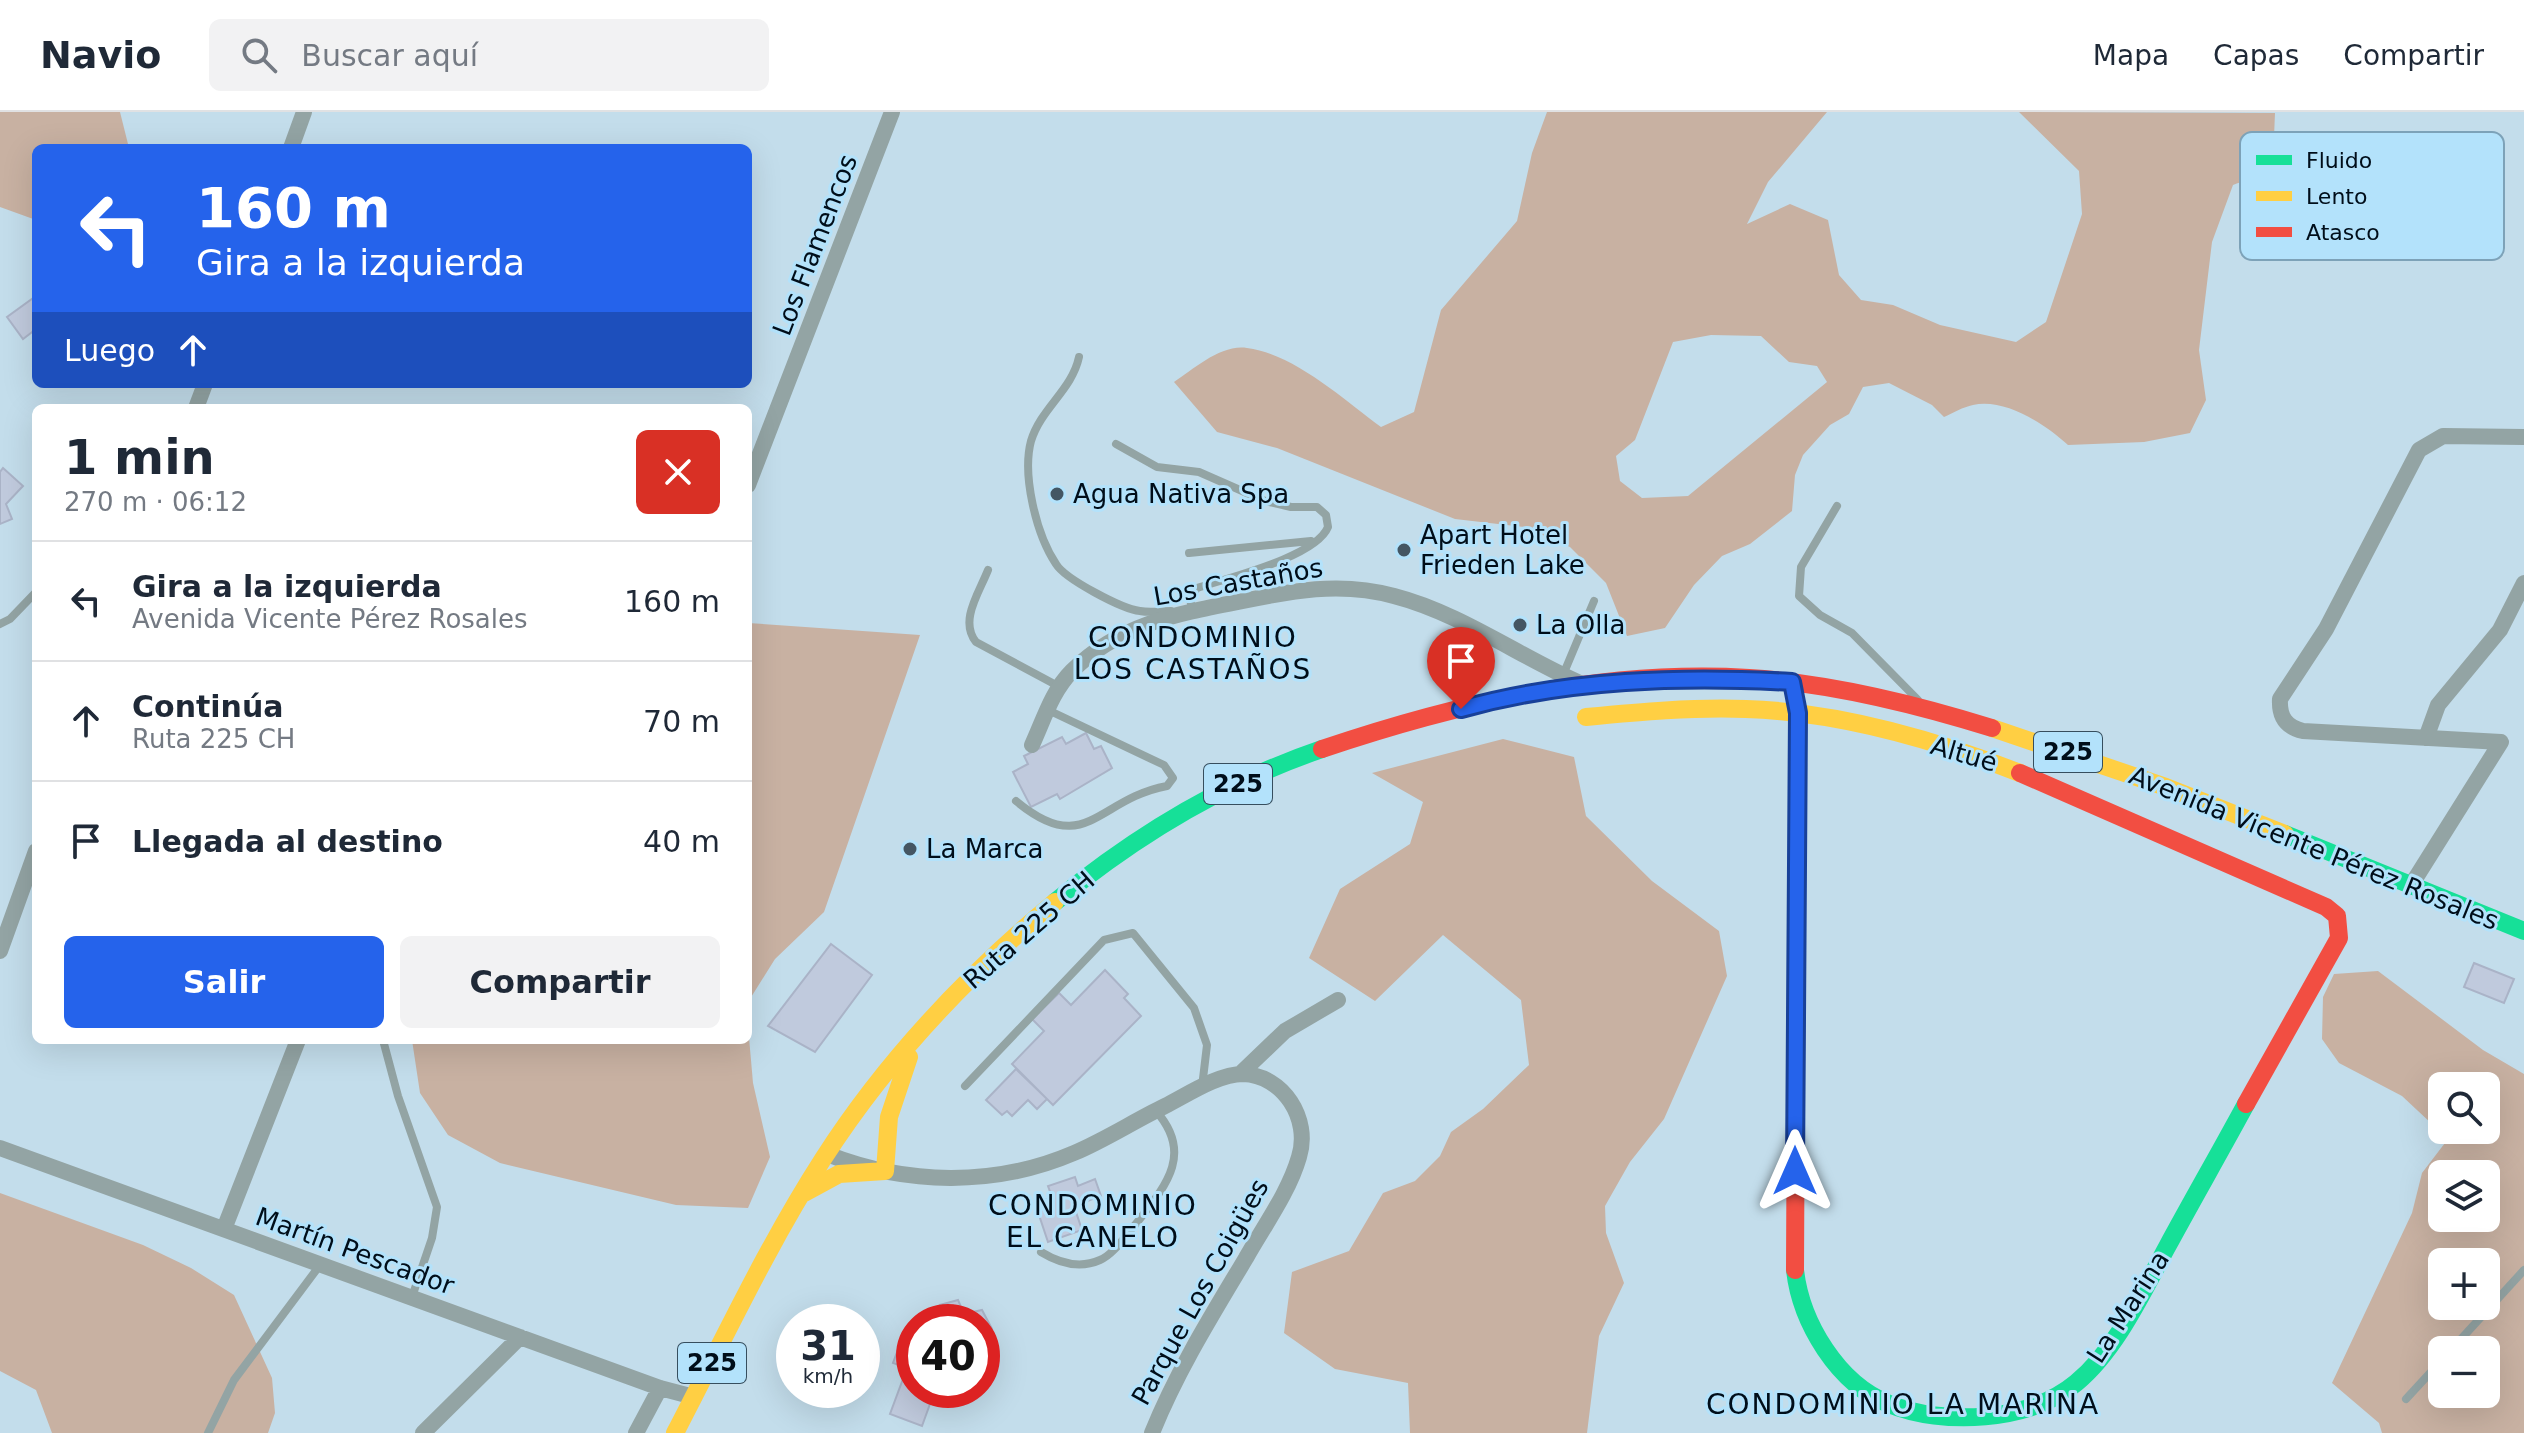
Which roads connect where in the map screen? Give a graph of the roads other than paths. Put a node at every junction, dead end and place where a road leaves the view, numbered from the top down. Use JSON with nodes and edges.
{"nodes":[{"id":1,"x":304,"y":112,"type":"edge"},
{"id":2,"x":892,"y":112,"type":"edge"},
{"id":3,"x":292,"y":144,"type":"edge"},
{"id":4,"x":1079,"y":357,"type":"dead end"},
{"id":5,"x":2524,"y":437,"type":"edge"},
{"id":6,"x":1116,"y":444,"type":"dead end"},
{"id":7,"x":752,"y":475,"type":"edge"},
{"id":8,"x":1837,"y":506,"type":"dead end"},
{"id":9,"x":1317,"y":540,"type":"junction"},
{"id":10,"x":1189,"y":553,"type":"dead end"},
{"id":11,"x":988,"y":570,"type":"dead end"},
{"id":12,"x":2524,"y":583,"type":"edge"},
{"id":13,"x":32,"y":596,"type":"edge"},
{"id":14,"x":1594,"y":601,"type":"dead end"},
{"id":15,"x":1193,"y":610,"type":"junction"},
{"id":16,"x":0,"y":624,"type":"edge"},
{"id":17,"x":1563,"y":675,"type":"junction"},
{"id":18,"x":1792,"y":682,"type":"junction"},
{"id":19,"x":1058,"y":686,"type":"junction"},
{"id":20,"x":1587,"y":686,"type":"junction"},
{"id":21,"x":1048,"y":710,"type":"junction"},
{"id":22,"x":1929,"y":711,"type":"junction"},
{"id":23,"x":1798,"y":713,"type":"junction"},
{"id":24,"x":1586,"y":717,"type":"dead end"},
{"id":25,"x":2426,"y":738,"type":"junction"},
{"id":26,"x":1032,"y":745,"type":"dead end"},
{"id":27,"x":1016,"y":801,"type":"dead end"},
{"id":28,"x":32,"y":862,"type":"edge"},
{"id":29,"x":2410,"y":887,"type":"junction"},
{"id":30,"x":2524,"y":931,"type":"edge"},
{"id":31,"x":2339,"y":938,"type":"joint"},
{"id":32,"x":0,"y":951,"type":"edge"},
{"id":33,"x":1338,"y":1000,"type":"dead end"},
{"id":34,"x":927,"y":1026,"type":"junction"},
{"id":35,"x":296,"y":1044,"type":"edge"},
{"id":36,"x":384,"y":1044,"type":"edge"},
{"id":37,"x":1240,"y":1074,"type":"junction"},
{"id":38,"x":965,"y":1086,"type":"dead end"},
{"id":39,"x":1202,"y":1087,"type":"junction"},
{"id":40,"x":1155,"y":1111,"type":"junction"},
{"id":41,"x":0,"y":1148,"type":"edge"},
{"id":42,"x":827,"y":1154,"type":"junction"},
{"id":43,"x":885,"y":1171,"type":"junction"},
{"id":44,"x":801,"y":1195,"type":"junction"},
{"id":45,"x":224,"y":1229,"type":"junction"},
{"id":46,"x":1041,"y":1252,"type":"dead end"},
{"id":47,"x":321,"y":1264,"type":"junction"},
{"id":48,"x":2524,"y":1270,"type":"edge"},
{"id":49,"x":412,"y":1297,"type":"junction"},
{"id":50,"x":2464,"y":1336,"type":"edge"},
{"id":51,"x":520,"y":1337,"type":"junction"},
{"id":52,"x":2428,"y":1375,"type":"edge"},
{"id":53,"x":660,"y":1388,"type":"junction"},
{"id":54,"x":694,"y":1397,"type":"junction"},
{"id":55,"x":2406,"y":1399,"type":"dead end"},
{"id":56,"x":1943,"y":1425,"type":"edge"},
{"id":57,"x":208,"y":1433,"type":"edge"},
{"id":58,"x":423,"y":1433,"type":"edge"},
{"id":59,"x":636,"y":1433,"type":"edge"},
{"id":60,"x":675,"y":1433,"type":"edge"},
{"id":61,"x":1152,"y":1433,"type":"edge"}],
"edges":[{"from":1,"to":3,"type":"street"},
{"from":2,"to":7,"type":"street","name":"Los Flamencos"},
{"from":4,"to":15,"type":"lane"},
{"from":5,"to":25,"type":"street"},
{"from":6,"to":9,"type":"lane"},
{"from":8,"to":22,"type":"lane"},
{"from":9,"to":10,"type":"lane"},
{"from":9,"to":15,"type":"lane"},
{"from":11,"to":19,"type":"lane"},
{"from":12,"to":25,"type":"street"},
{"from":13,"to":16,"type":"lane"},
{"from":14,"to":17,"type":"lane"},
{"from":15,"to":17,"type":"street","name":"Los Castaños"},
{"from":15,"to":19,"type":"street","name":"Los Castaños"},
{"from":17,"to":20,"type":"street","name":"Los Castaños"},
{"from":18,"to":20,"type":"main road","name":"Avenida Vicente Pérez Rosales","number":"225"},
{"from":18,"to":22,"type":"main road","name":"Avenida Vicente Pérez Rosales","number":"225"},
{"from":18,"to":23,"type":"main road","name":"La Marina"},
{"from":19,"to":21,"type":"street","name":"Los Castaños"},
{"from":20,"to":34,"type":"main road","name":"Ruta 225 CH","number":"225"},
{"from":21,"to":26,"type":"street","name":"Los Castaños"},
{"from":21,"to":27,"type":"lane"},
{"from":22,"to":29,"type":"main road","name":"Avenida Vicente Pérez Rosales","number":"225"},
{"from":23,"to":24,"type":"main road","name":"Altué"},
{"from":23,"to":31,"type":"main road","name":"Altué"},
{"from":23,"to":56,"type":"main road","name":"La Marina"},
{"from":25,"to":29,"type":"street"},
{"from":28,"to":32,"type":"street"},
{"from":29,"to":30,"type":"main road","name":"Avenida Vicente Pérez Rosales","number":"225"},
{"from":31,"to":56,"type":"main road","name":"La Marina"},
{"from":33,"to":37,"type":"street"},
{"from":34,"to":42,"type":"main road","name":"Ruta 225 CH","number":"225"},
{"from":34,"to":43,"type":"main road"},
{"from":35,"to":45,"type":"street"},
{"from":36,"to":49,"type":"lane"},
{"from":37,"to":39,"type":"street"},
{"from":37,"to":61,"type":"street","name":"Parque Los Coigües"},
{"from":38,"to":39,"type":"lane"},
{"from":39,"to":40,"type":"street"},
{"from":40,"to":43,"type":"street"},
{"from":40,"to":46,"type":"lane"},
{"from":41,"to":45,"type":"street","name":"Martín Pescador"},
{"from":42,"to":43,"type":"street"},
{"from":42,"to":44,"type":"main road","name":"Ruta 225 CH","number":"225"},
{"from":43,"to":44,"type":"main road"},
{"from":44,"to":54,"type":"main road","name":"Ruta 225 CH","number":"225"},
{"from":45,"to":47,"type":"street","name":"Martín Pescador"},
{"from":47,"to":49,"type":"street","name":"Martín Pescador"},
{"from":47,"to":57,"type":"lane"},
{"from":48,"to":50,"type":"lane"},
{"from":49,"to":51,"type":"street","name":"Martín Pescador"},
{"from":51,"to":53,"type":"street","name":"Martín Pescador"},
{"from":51,"to":58,"type":"street"},
{"from":52,"to":55,"type":"lane"},
{"from":53,"to":54,"type":"street","name":"Martín Pescador"},
{"from":53,"to":59,"type":"street"},
{"from":54,"to":60,"type":"main road","name":"Ruta 225 CH","number":"225"}]}
